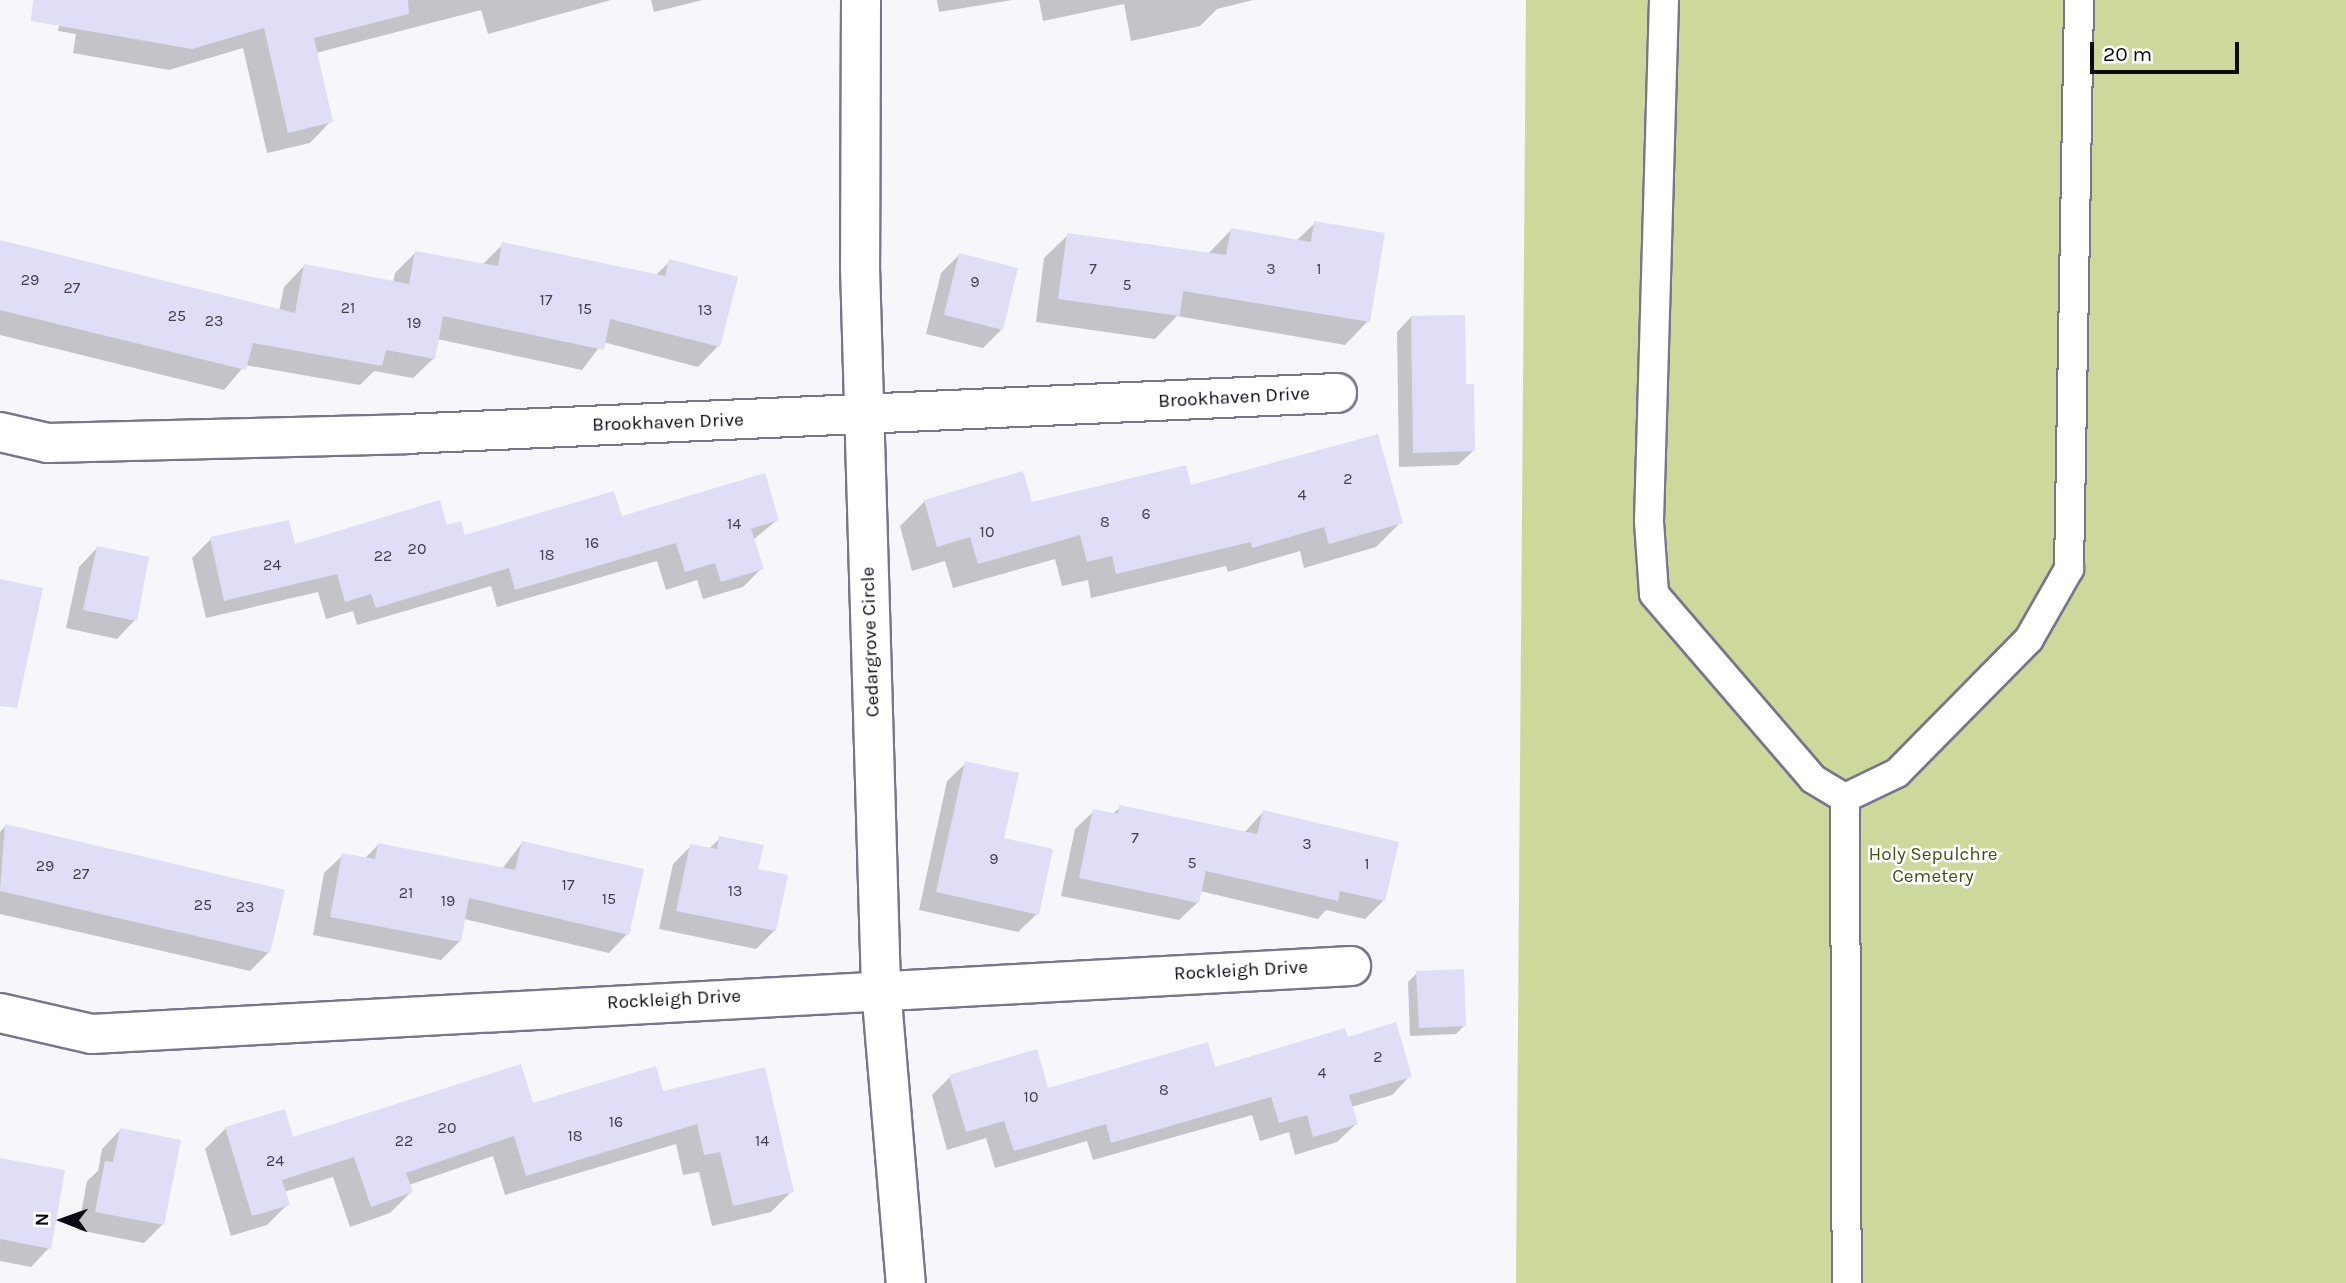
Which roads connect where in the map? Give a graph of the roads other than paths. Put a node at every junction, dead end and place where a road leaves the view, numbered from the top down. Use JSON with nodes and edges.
{"nodes":[{"id":1,"x":861,"y":0,"type":"edge"},
{"id":2,"x":1664,"y":0,"type":"edge"},
{"id":3,"x":2079,"y":0,"type":"edge"},
{"id":4,"x":1337,"y":393,"type":"dead end"},
{"id":5,"x":864,"y":415,"type":"junction"},
{"id":6,"x":0,"y":432,"type":"edge"},
{"id":7,"x":1845,"y":799,"type":"junction"},
{"id":8,"x":1351,"y":966,"type":"dead end"},
{"id":9,"x":881,"y":988,"type":"junction"},
{"id":10,"x":0,"y":1013,"type":"edge"},
{"id":11,"x":906,"y":1283,"type":"edge"},
{"id":12,"x":1847,"y":1283,"type":"edge"}],
"edges":[{"from":1,"to":5,"type":"street","name":"Cedargrove Circle"},
{"from":2,"to":7,"type":"lane"},
{"from":3,"to":7,"type":"lane"},
{"from":4,"to":5,"type":"street","name":"Brookhaven Drive"},
{"from":5,"to":6,"type":"street","name":"Brookhaven Drive"},
{"from":5,"to":9,"type":"street","name":"Cedargrove Circle"},
{"from":7,"to":12,"type":"lane"},
{"from":8,"to":9,"type":"street","name":"Rockleigh Drive"},
{"from":9,"to":10,"type":"street","name":"Rockleigh Drive"},
{"from":9,"to":11,"type":"street","name":"Cedargrove Circle"}]}
